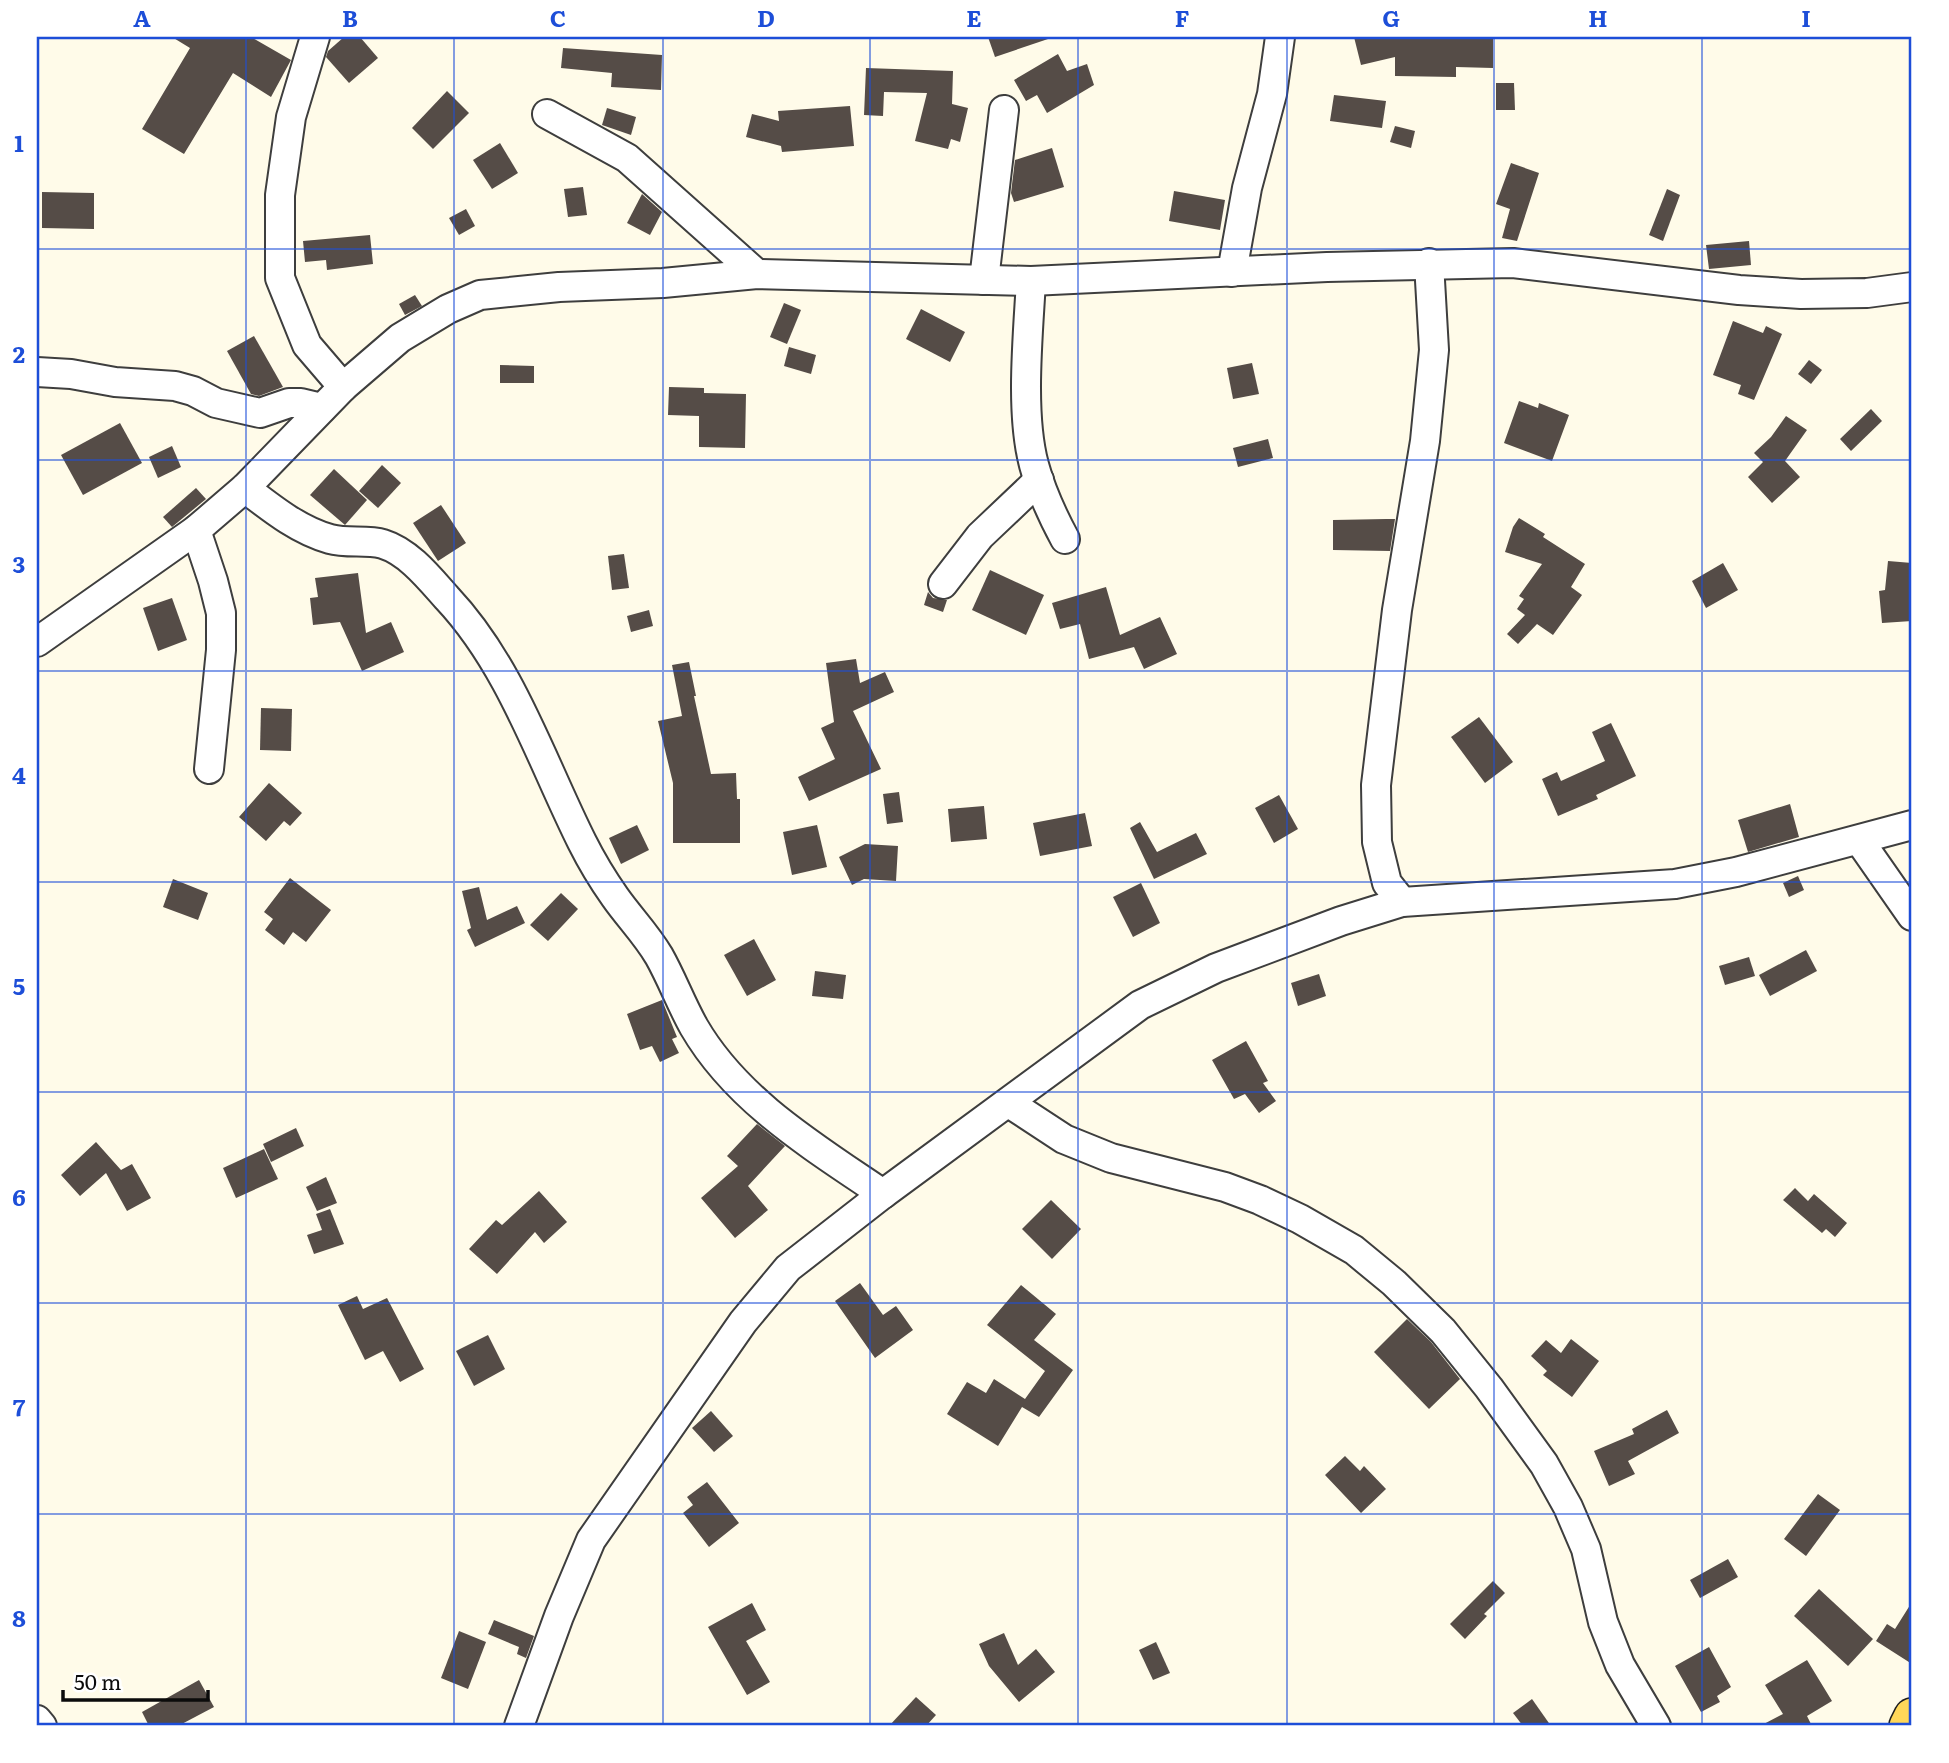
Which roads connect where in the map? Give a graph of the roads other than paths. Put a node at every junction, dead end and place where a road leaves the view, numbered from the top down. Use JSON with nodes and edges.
{"nodes":[{"id":1,"x":315,"y":37,"type":"edge"},
{"id":2,"x":1280,"y":37,"type":"edge"},
{"id":3,"x":1004,"y":110,"type":"dead end"},
{"id":4,"x":547,"y":114,"type":"dead end"},
{"id":5,"x":1429,"y":264,"type":"junction"},
{"id":6,"x":1231,"y":272,"type":"junction"},
{"id":7,"x":757,"y":274,"type":"junction"},
{"id":8,"x":984,"y":279,"type":"junction"},
{"id":9,"x":1031,"y":281,"type":"junction"},
{"id":10,"x":1912,"y":287,"type":"edge"},
{"id":11,"x":37,"y":372,"type":"edge"},
{"id":12,"x":343,"y":387,"type":"junction"},
{"id":13,"x":322,"y":408,"type":"junction"},
{"id":14,"x":1039,"y":480,"type":"junction"},
{"id":15,"x":245,"y":488,"type":"junction"},
{"id":16,"x":196,"y":530,"type":"junction"},
{"id":17,"x":1065,"y":539,"type":"dead end"},
{"id":18,"x":943,"y":584,"type":"dead end"},
{"id":19,"x":37,"y":642,"type":"edge"},
{"id":20,"x":209,"y":769,"type":"dead end"},
{"id":21,"x":1912,"y":825,"type":"edge"},
{"id":22,"x":1859,"y":840,"type":"junction"},
{"id":23,"x":1402,"y":902,"type":"junction"},
{"id":24,"x":1912,"y":916,"type":"edge"},
{"id":25,"x":1009,"y":1103,"type":"junction"},
{"id":26,"x":883,"y":1194,"type":"junction"},
{"id":27,"x":1912,"y":1716,"type":"edge"},
{"id":28,"x":37,"y":1720,"type":"edge"},
{"id":29,"x":42,"y":1726,"type":"edge"},
{"id":30,"x":519,"y":1726,"type":"edge"},
{"id":31,"x":1656,"y":1726,"type":"edge"},
{"id":32,"x":1907,"y":1726,"type":"edge"}],
"edges":[{"from":1,"to":12,"type":"street"},
{"from":2,"to":6,"type":"street"},
{"from":3,"to":8,"type":"street"},
{"from":4,"to":7,"type":"street"},
{"from":5,"to":6,"type":"street"},
{"from":5,"to":10,"type":"street"},
{"from":5,"to":23,"type":"street"},
{"from":6,"to":9,"type":"street"},
{"from":7,"to":8,"type":"street"},
{"from":7,"to":12,"type":"street"},
{"from":8,"to":9,"type":"street"},
{"from":9,"to":14,"type":"street"},
{"from":11,"to":13,"type":"street"},
{"from":12,"to":13,"type":"street"},
{"from":13,"to":15,"type":"street"},
{"from":14,"to":17,"type":"street"},
{"from":14,"to":18,"type":"street"},
{"from":15,"to":16,"type":"street"},
{"from":15,"to":26,"type":"street"},
{"from":16,"to":19,"type":"street"},
{"from":16,"to":20,"type":"street"},
{"from":21,"to":22,"type":"street"},
{"from":22,"to":23,"type":"street"},
{"from":22,"to":24,"type":"street"},
{"from":23,"to":25,"type":"street"},
{"from":25,"to":26,"type":"street"},
{"from":25,"to":31,"type":"street"},
{"from":26,"to":30,"type":"street"},
{"from":27,"to":32,"type":"main road"},
{"from":28,"to":29,"type":"street"}]}
